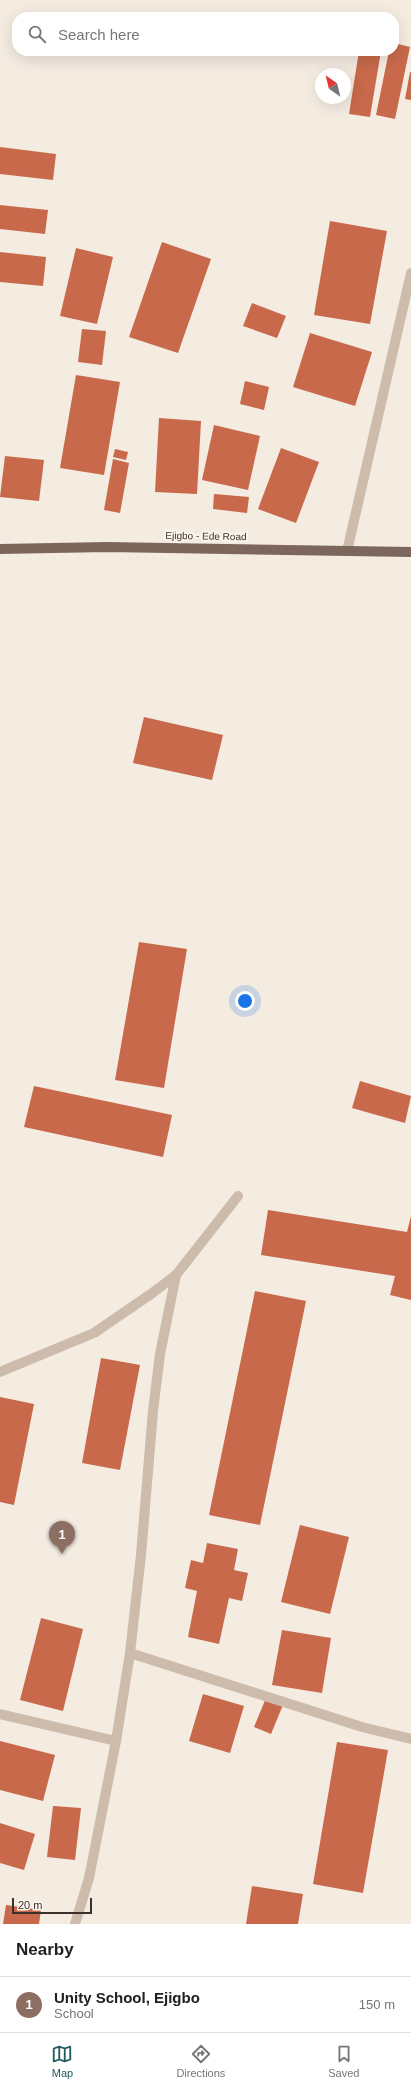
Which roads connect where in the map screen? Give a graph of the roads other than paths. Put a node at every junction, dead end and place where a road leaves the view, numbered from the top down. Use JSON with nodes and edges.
{"nodes":[{"id":1,"x":411,"y":273,"type":"edge"},
{"id":2,"x":0,"y":549,"type":"edge"},
{"id":3,"x":347,"y":551,"type":"junction"},
{"id":4,"x":411,"y":552,"type":"edge"},
{"id":5,"x":238,"y":1196,"type":"dead end"},
{"id":6,"x":176,"y":1275,"type":"junction"},
{"id":7,"x":0,"y":1372,"type":"edge"},
{"id":8,"x":130,"y":1653,"type":"junction"},
{"id":9,"x":0,"y":1714,"type":"edge"},
{"id":10,"x":411,"y":1739,"type":"edge"},
{"id":11,"x":116,"y":1741,"type":"junction"},
{"id":12,"x":74,"y":1924,"type":"edge"}],
"edges":[{"from":1,"to":3,"type":"street"},
{"from":2,"to":3,"type":"main road","name":"Ejigbo - Ede Road"},
{"from":3,"to":4,"type":"main road","name":"Ejigbo - Ede Road"},
{"from":5,"to":6,"type":"street"},
{"from":6,"to":7,"type":"street"},
{"from":6,"to":8,"type":"street"},
{"from":8,"to":10,"type":"street"},
{"from":8,"to":11,"type":"street"},
{"from":9,"to":11,"type":"street"},
{"from":11,"to":12,"type":"street"}]}
